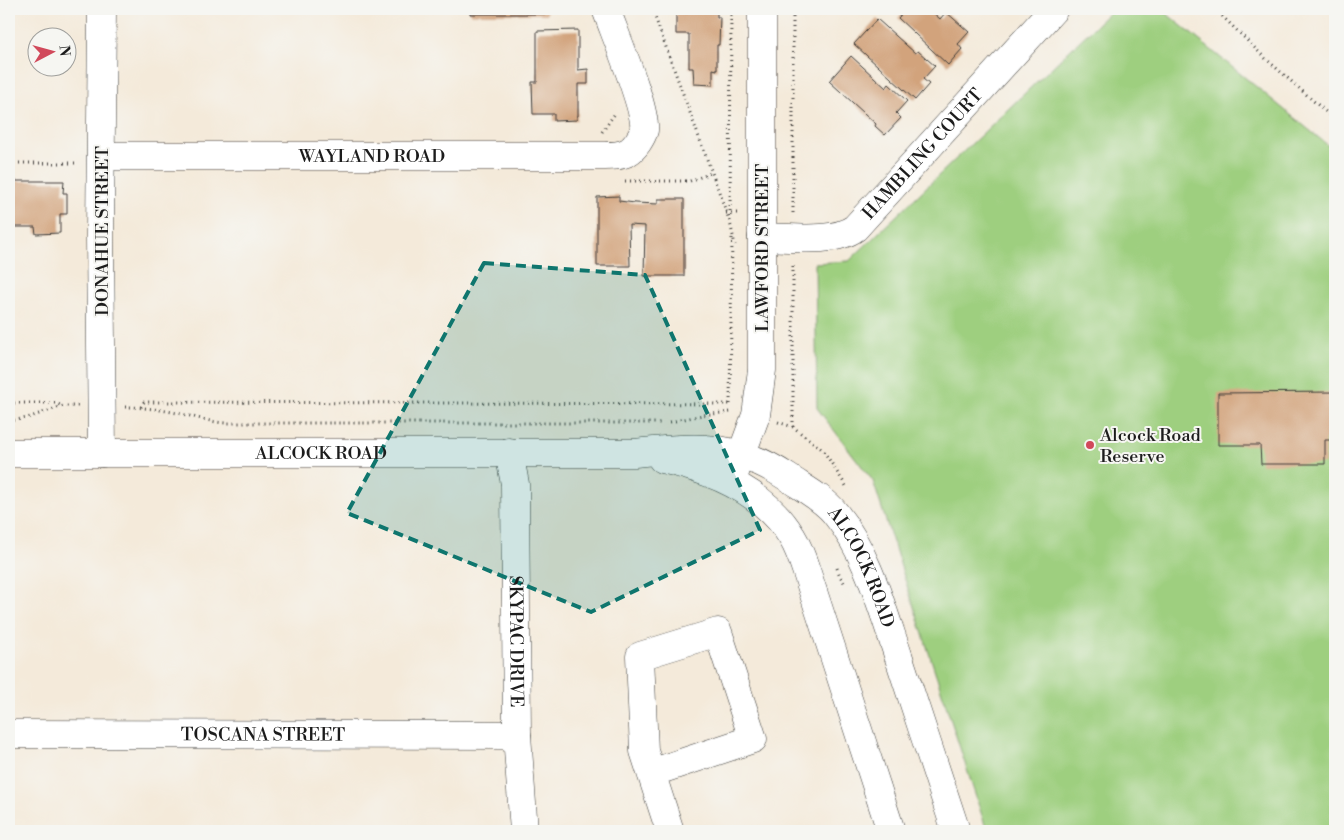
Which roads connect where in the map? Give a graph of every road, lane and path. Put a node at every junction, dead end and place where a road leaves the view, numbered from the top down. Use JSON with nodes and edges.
{"nodes":[{"id":1,"x":102,"y":9,"type":"edge"},
{"id":2,"x":606,"y":9,"type":"edge"},
{"id":3,"x":652,"y":9,"type":"edge"},
{"id":4,"x":731,"y":9,"type":"edge"},
{"id":5,"x":762,"y":9,"type":"edge"},
{"id":6,"x":794,"y":9,"type":"edge"},
{"id":7,"x":1054,"y":9,"type":"edge"},
{"id":8,"x":1215,"y":9,"type":"edge"},
{"id":9,"x":616,"y":112,"type":"dead end"},
{"id":10,"x":1335,"y":120,"type":"edge"},
{"id":11,"x":592,"y":132,"type":"dead end"},
{"id":12,"x":90,"y":160,"type":"junction"},
{"id":13,"x":9,"y":163,"type":"edge"},
{"id":14,"x":730,"y":222,"type":"junction"},
{"id":15,"x":732,"y":233,"type":"junction"},
{"id":16,"x":762,"y":237,"type":"junction"},
{"id":17,"x":793,"y":238,"type":"junction"},
{"id":18,"x":737,"y":250,"type":"dead end"},
{"id":19,"x":78,"y":397,"type":"dead end"},
{"id":20,"x":9,"y":402,"type":"edge"},
{"id":21,"x":730,"y":404,"type":"junction"},
{"id":22,"x":78,"y":406,"type":"dead end"},
{"id":23,"x":9,"y":422,"type":"edge"},
{"id":24,"x":793,"y":427,"type":"dead end"},
{"id":25,"x":509,"y":452,"type":"junction"},
{"id":26,"x":9,"y":453,"type":"edge"},
{"id":27,"x":102,"y":453,"type":"junction"},
{"id":28,"x":634,"y":453,"type":"junction"},
{"id":29,"x":742,"y":455,"type":"junction"},
{"id":30,"x":731,"y":482,"type":"junction"},
{"id":31,"x":9,"y":734,"type":"edge"},
{"id":32,"x":517,"y":735,"type":"junction"},
{"id":33,"x":651,"y":774,"type":"junction"},
{"id":34,"x":524,"y":831,"type":"edge"},
{"id":35,"x":670,"y":831,"type":"edge"},
{"id":36,"x":891,"y":831,"type":"edge"},
{"id":37,"x":956,"y":831,"type":"edge"}],
"edges":[{"from":1,"to":12,"type":"street","name":"DONAHUE STREET"},
{"from":2,"to":12,"type":"street","name":"WAYLAND ROAD"},
{"from":3,"to":14,"type":"path"},
{"from":4,"to":14,"type":"path"},
{"from":5,"to":16,"type":"street","name":"LAWFORD STREET"},
{"from":6,"to":17,"type":"path"},
{"from":7,"to":17,"type":"street","name":"HAMBLING COURT"},
{"from":8,"to":10,"type":"path"},
{"from":9,"to":11,"type":"path"},
{"from":12,"to":13,"type":"path"},
{"from":12,"to":27,"type":"street","name":"DONAHUE STREET"},
{"from":14,"to":15,"type":"path"},
{"from":15,"to":18,"type":"path"},
{"from":15,"to":21,"type":"path"},
{"from":16,"to":17,"type":"street","name":"HAMBLING COURT"},
{"from":16,"to":29,"type":"street","name":"LAWFORD STREET"},
{"from":17,"to":24,"type":"path"},
{"from":19,"to":22,"type":"path"},
{"from":20,"to":23,"type":"path"},
{"from":21,"to":21,"type":"path"},
{"from":25,"to":27,"type":"street","name":"ALCOCK ROAD"},
{"from":25,"to":28,"type":"street","name":"ALCOCK ROAD"},
{"from":25,"to":32,"type":"street","name":"SKYPAC DRIVE"},
{"from":26,"to":27,"type":"street","name":"ALCOCK ROAD"},
{"from":28,"to":29,"type":"street","name":"ALCOCK ROAD"},
{"from":28,"to":30,"type":"street","name":"ALCOCK ROAD"},
{"from":29,"to":30,"type":"street","name":"LAWFORD STREET"},
{"from":29,"to":37,"type":"street","name":"ALCOCK ROAD"},
{"from":30,"to":36,"type":"street","name":"ALCOCK ROAD"},
{"from":31,"to":32,"type":"street","name":"TOSCANA STREET"},
{"from":32,"to":34,"type":"street","name":"SKYPAC DRIVE"},
{"from":33,"to":33,"type":"street"},
{"from":33,"to":35,"type":"street"}]}
